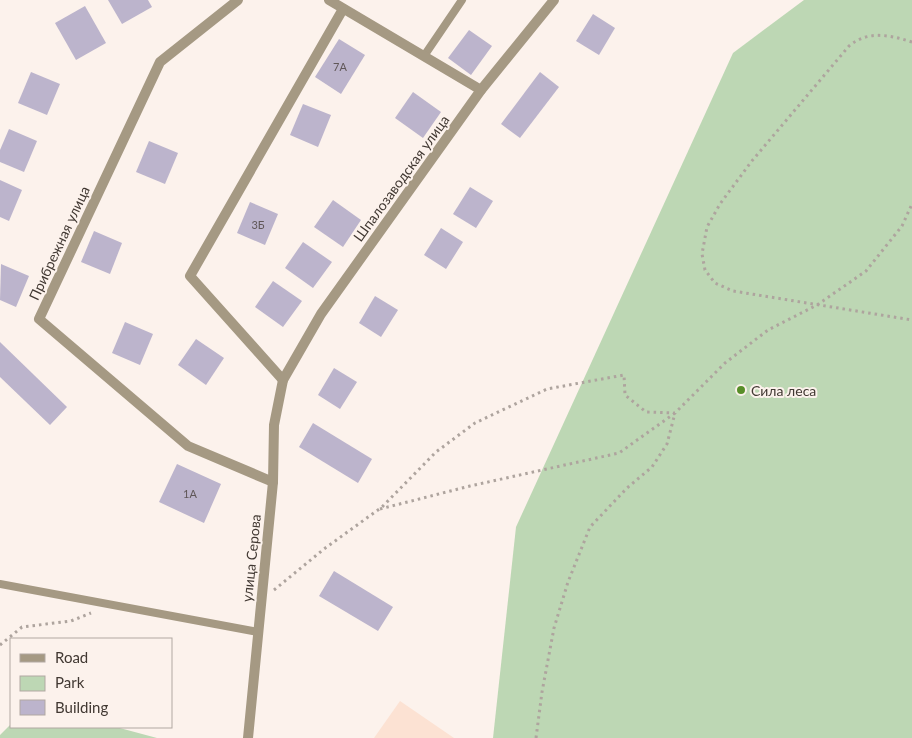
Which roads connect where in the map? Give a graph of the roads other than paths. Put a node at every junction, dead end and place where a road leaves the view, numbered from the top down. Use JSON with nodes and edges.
{"nodes":[{"id":1,"x":238,"y":0,"type":"edge"},
{"id":2,"x":329,"y":0,"type":"edge"},
{"id":3,"x":462,"y":0,"type":"edge"},
{"id":4,"x":554,"y":0,"type":"edge"},
{"id":5,"x":343,"y":9,"type":"junction"},
{"id":6,"x":424,"y":56,"type":"junction"},
{"id":7,"x":481,"y":90,"type":"junction"},
{"id":8,"x":283,"y":380,"type":"junction"},
{"id":9,"x":273,"y":482,"type":"junction"},
{"id":10,"x":0,"y":584,"type":"edge"},
{"id":11,"x":258,"y":632,"type":"junction"},
{"id":12,"x":248,"y":738,"type":"edge"}],
"edges":[{"from":1,"to":9,"type":"street","name":"Прибрежная улица"},
{"from":2,"to":5,"type":"street"},
{"from":3,"to":6,"type":"lane"},
{"from":4,"to":7,"type":"street","name":"Шпалозаводская улица"},
{"from":5,"to":6,"type":"street"},
{"from":5,"to":8,"type":"street"},
{"from":6,"to":7,"type":"street"},
{"from":7,"to":8,"type":"street","name":"Шпалозаводская улица"},
{"from":8,"to":9,"type":"street","name":"улица Серова"},
{"from":9,"to":11,"type":"street","name":"улица Серова"},
{"from":10,"to":11,"type":"lane"},
{"from":11,"to":12,"type":"street","name":"улица Серова"}]}
